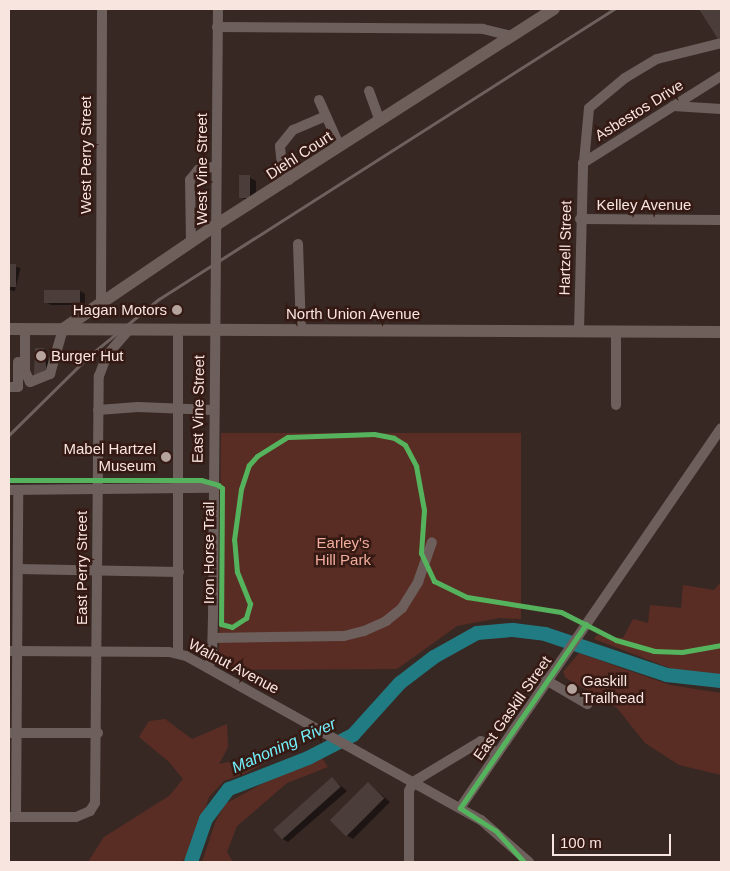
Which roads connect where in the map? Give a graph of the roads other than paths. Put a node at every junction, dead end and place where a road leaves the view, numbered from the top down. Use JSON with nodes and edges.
{"nodes":[{"id":1,"x":102,"y":9,"type":"edge"},
{"id":2,"x":218,"y":9,"type":"edge"},
{"id":3,"x":554,"y":9,"type":"edge"},
{"id":4,"x":218,"y":27,"type":"junction"},
{"id":5,"x":512,"y":36,"type":"junction"},
{"id":6,"x":721,"y":43,"type":"edge"},
{"id":7,"x":718,"y":78,"type":"edge"},
{"id":8,"x":369,"y":91,"type":"dead end"},
{"id":9,"x":319,"y":100,"type":"dead end"},
{"id":10,"x":673,"y":106,"type":"junction"},
{"id":11,"x":721,"y":109,"type":"edge"},
{"id":12,"x":326,"y":116,"type":"junction"},
{"id":13,"x":380,"y":121,"type":"junction"},
{"id":14,"x":340,"y":147,"type":"junction"},
{"id":15,"x":583,"y":164,"type":"junction"},
{"id":16,"x":217,"y":166,"type":"junction"},
{"id":17,"x":289,"y":180,"type":"junction"},
{"id":18,"x":580,"y":220,"type":"junction"},
{"id":19,"x":721,"y":220,"type":"edge"},
{"id":20,"x":216,"y":225,"type":"junction"},
{"id":21,"x":191,"y":242,"type":"junction"},
{"id":22,"x":298,"y":244,"type":"dead end"},
{"id":23,"x":101,"y":302,"type":"junction"},
{"id":24,"x":18,"y":329,"type":"edge"},
{"id":25,"x":63,"y":329,"type":"junction"},
{"id":26,"x":130,"y":329,"type":"junction"},
{"id":27,"x":178,"y":330,"type":"junction"},
{"id":28,"x":215,"y":330,"type":"junction"},
{"id":29,"x":301,"y":330,"type":"junction"},
{"id":30,"x":580,"y":331,"type":"junction"},
{"id":31,"x":616,"y":332,"type":"junction"},
{"id":32,"x":721,"y":332,"type":"edge"},
{"id":33,"x":9,"y":387,"type":"edge"},
{"id":34,"x":616,"y":404,"type":"dead end"},
{"id":35,"x":98,"y":410,"type":"junction"},
{"id":36,"x":178,"y":410,"type":"junction"},
{"id":37,"x":213,"y":410,"type":"junction"},
{"id":38,"x":721,"y":428,"type":"edge"},
{"id":39,"x":212,"y":488,"type":"junction"},
{"id":40,"x":13,"y":490,"type":"edge"},
{"id":41,"x":97,"y":491,"type":"junction"},
{"id":42,"x":179,"y":491,"type":"junction"},
{"id":43,"x":432,"y":542,"type":"dead end"},
{"id":44,"x":18,"y":569,"type":"junction"},
{"id":45,"x":179,"y":572,"type":"junction"},
{"id":46,"x":97,"y":573,"type":"junction"},
{"id":47,"x":212,"y":638,"type":"junction"},
{"id":48,"x":13,"y":651,"type":"edge"},
{"id":49,"x":98,"y":652,"type":"junction"},
{"id":50,"x":178,"y":653,"type":"junction"},
{"id":51,"x":208,"y":668,"type":"junction"},
{"id":52,"x":546,"y":680,"type":"junction"},
{"id":53,"x":587,"y":704,"type":"dead end"},
{"id":54,"x":13,"y":733,"type":"edge"},
{"id":55,"x":98,"y":733,"type":"junction"},
{"id":56,"x":495,"y":754,"type":"junction"},
{"id":57,"x":413,"y":782,"type":"junction"},
{"id":58,"x":460,"y":808,"type":"junction"},
{"id":59,"x":12,"y":817,"type":"edge"},
{"id":60,"x":526,"y":861,"type":"edge"},
{"id":61,"x":409,"y":862,"type":"edge"}],
"edges":[{"from":1,"to":23,"type":"street","name":"West Perry Street"},
{"from":2,"to":4,"type":"street","name":"West Vine Street"},
{"from":3,"to":5,"type":"main road","name":"Diehl Court"},
{"from":4,"to":5,"type":"street"},
{"from":4,"to":16,"type":"street","name":"West Vine Street"},
{"from":5,"to":13,"type":"main road","name":"Diehl Court"},
{"from":6,"to":15,"type":"street","name":"Hartzell Street"},
{"from":7,"to":10,"type":"street","name":"Asbestos Drive"},
{"from":8,"to":13,"type":"street"},
{"from":9,"to":12,"type":"street"},
{"from":10,"to":11,"type":"street"},
{"from":10,"to":15,"type":"street","name":"Asbestos Drive"},
{"from":12,"to":14,"type":"street"},
{"from":12,"to":17,"type":"street"},
{"from":13,"to":14,"type":"main road","name":"Diehl Court"},
{"from":14,"to":17,"type":"main road","name":"Diehl Court"},
{"from":15,"to":18,"type":"street","name":"Hartzell Street"},
{"from":16,"to":20,"type":"street","name":"West Vine Street"},
{"from":16,"to":21,"type":"street"},
{"from":17,"to":20,"type":"main road","name":"Diehl Court"},
{"from":18,"to":19,"type":"street","name":"Kelley Avenue"},
{"from":18,"to":30,"type":"street","name":"Hartzell Street"},
{"from":20,"to":21,"type":"main road","name":"Diehl Court"},
{"from":20,"to":28,"type":"street","name":"West Vine Street"},
{"from":21,"to":23,"type":"main road","name":"Diehl Court"},
{"from":22,"to":29,"type":"street"},
{"from":23,"to":25,"type":"main road","name":"Diehl Court"},
{"from":24,"to":25,"type":"main road","name":"North Union Avenue"},
{"from":24,"to":25,"type":"street"},
{"from":24,"to":33,"type":"street"},
{"from":25,"to":26,"type":"main road","name":"North Union Avenue"},
{"from":26,"to":27,"type":"main road","name":"North Union Avenue"},
{"from":26,"to":35,"type":"street","name":"East Perry Street"},
{"from":27,"to":28,"type":"main road","name":"North Union Avenue"},
{"from":27,"to":36,"type":"street"},
{"from":28,"to":29,"type":"main road","name":"North Union Avenue"},
{"from":28,"to":37,"type":"street","name":"East Vine Street"},
{"from":29,"to":30,"type":"main road","name":"North Union Avenue"},
{"from":30,"to":31,"type":"main road","name":"North Union Avenue"},
{"from":31,"to":32,"type":"main road","name":"North Union Avenue"},
{"from":31,"to":34,"type":"street"},
{"from":35,"to":36,"type":"street"},
{"from":35,"to":41,"type":"street","name":"East Perry Street"},
{"from":36,"to":37,"type":"street"},
{"from":36,"to":42,"type":"street"},
{"from":37,"to":39,"type":"street","name":"East Vine Street"},
{"from":38,"to":52,"type":"street","name":"East Gaskill Street"},
{"from":39,"to":42,"type":"street"},
{"from":39,"to":47,"type":"street","name":"East Vine Street"},
{"from":40,"to":41,"type":"street"},
{"from":40,"to":44,"type":"street"},
{"from":41,"to":42,"type":"street"},
{"from":41,"to":46,"type":"street","name":"East Perry Street"},
{"from":42,"to":45,"type":"street"},
{"from":43,"to":47,"type":"street"},
{"from":44,"to":46,"type":"street"},
{"from":44,"to":48,"type":"street"},
{"from":45,"to":46,"type":"street"},
{"from":45,"to":50,"type":"street"},
{"from":46,"to":49,"type":"street","name":"East Perry Street"},
{"from":47,"to":51,"type":"street","name":"East Vine Street"},
{"from":48,"to":49,"type":"street","name":"Walnut Avenue"},
{"from":48,"to":54,"type":"street"},
{"from":49,"to":50,"type":"street","name":"Walnut Avenue"},
{"from":49,"to":55,"type":"street","name":"East Perry Street"},
{"from":50,"to":51,"type":"street","name":"Walnut Avenue"},
{"from":51,"to":57,"type":"street","name":"Walnut Avenue"},
{"from":52,"to":53,"type":"street"},
{"from":52,"to":56,"type":"street","name":"East Gaskill Street"},
{"from":54,"to":55,"type":"street"},
{"from":54,"to":59,"type":"street"},
{"from":55,"to":59,"type":"street","name":"East Perry Street"},
{"from":56,"to":57,"type":"street"},
{"from":56,"to":58,"type":"street","name":"East Gaskill Street"},
{"from":57,"to":58,"type":"street","name":"Walnut Avenue"},
{"from":57,"to":61,"type":"street"},
{"from":58,"to":60,"type":"street","name":"Walnut Avenue"}]}
